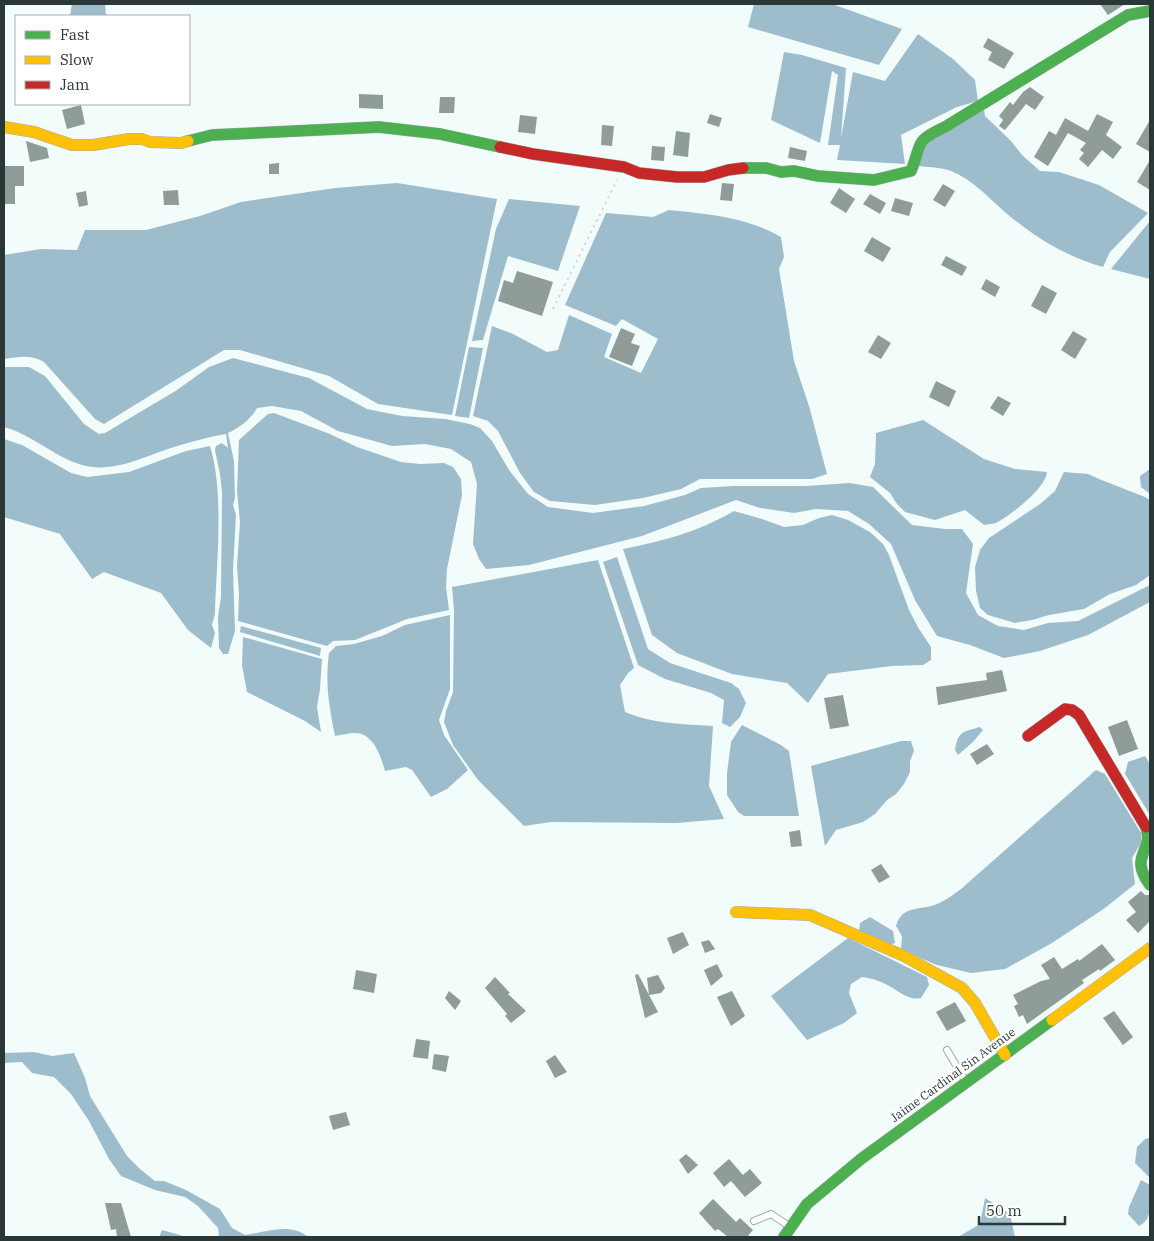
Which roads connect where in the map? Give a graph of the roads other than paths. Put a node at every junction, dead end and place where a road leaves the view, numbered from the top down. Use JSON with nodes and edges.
{"nodes":[{"id":1,"x":1150,"y":11,"type":"edge"},
{"id":2,"x":4,"y":127,"type":"edge"},
{"id":3,"x":1028,"y":736,"type":"dead end"},
{"id":4,"x":1150,"y":886,"type":"edge"},
{"id":5,"x":736,"y":912,"type":"dead end"},
{"id":6,"x":1150,"y":948,"type":"edge"},
{"id":7,"x":947,"y":1050,"type":"dead end"},
{"id":8,"x":1005,"y":1054,"type":"junction"},
{"id":9,"x":966,"y":1083,"type":"junction"},
{"id":10,"x":754,"y":1221,"type":"dead end"},
{"id":11,"x":787,"y":1232,"type":"edge"}],
"edges":[{"from":1,"to":2,"type":"street"},
{"from":3,"to":4,"type":"street"},
{"from":5,"to":8,"type":"street"},
{"from":6,"to":8,"type":"street","name":"Jaime Cardinal Sin Avenue"},
{"from":7,"to":9,"type":"lane"},
{"from":8,"to":9,"type":"street","name":"Jaime Cardinal Sin Avenue"},
{"from":9,"to":11,"type":"street","name":"Jaime Cardinal Sin Avenue"},
{"from":10,"to":11,"type":"lane"}]}
